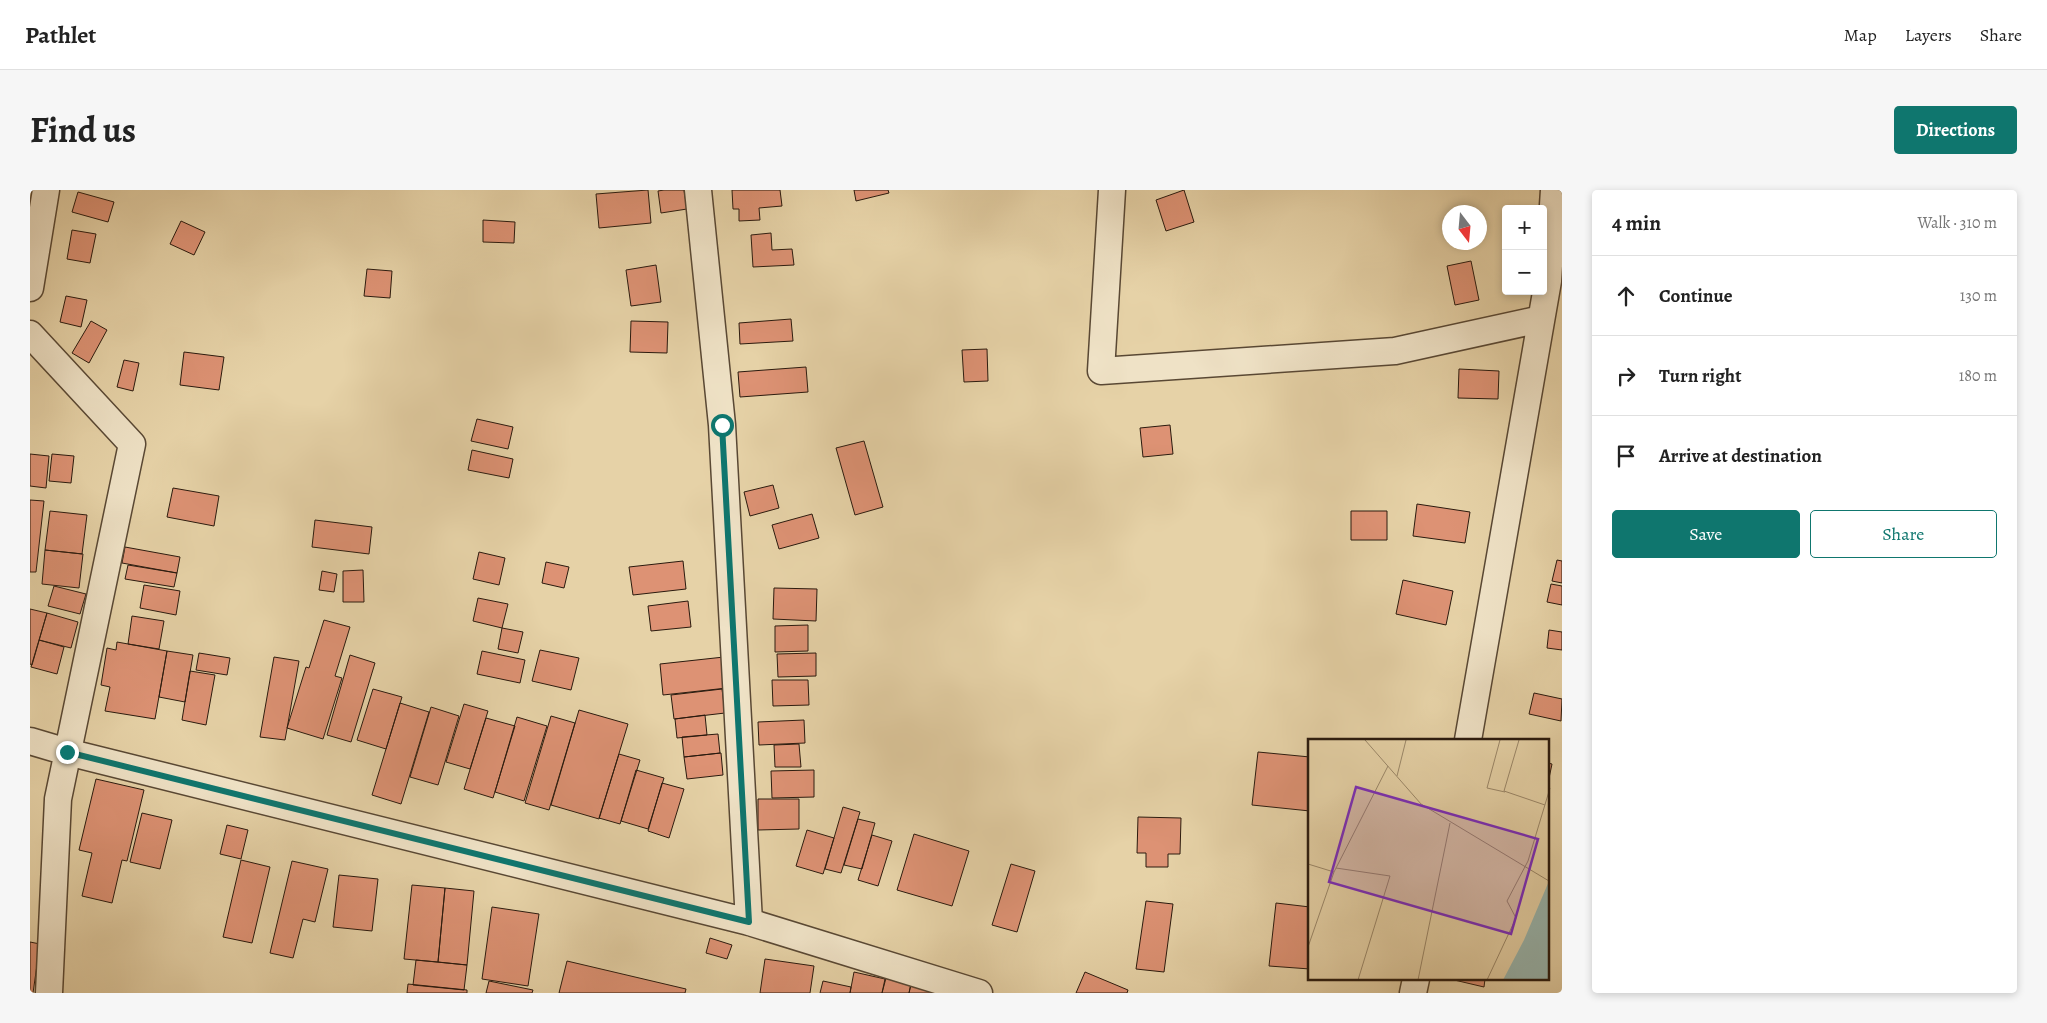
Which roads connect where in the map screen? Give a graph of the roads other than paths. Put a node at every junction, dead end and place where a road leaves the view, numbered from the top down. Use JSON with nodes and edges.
{"nodes":[{"id":1,"x":46,"y":190,"type":"edge"},
{"id":2,"x":698,"y":190,"type":"edge"},
{"id":3,"x":1112,"y":190,"type":"edge"},
{"id":4,"x":1554,"y":190,"type":"edge"},
{"id":5,"x":1555,"y":281,"type":"edge"},
{"id":6,"x":30,"y":288,"type":"edge"},
{"id":7,"x":1541,"y":319,"type":"junction"},
{"id":8,"x":30,"y":334,"type":"edge"},
{"id":9,"x":1468,"y":739,"type":"edge"},
{"id":10,"x":30,"y":741,"type":"edge"},
{"id":11,"x":67,"y":752,"type":"junction"},
{"id":12,"x":749,"y":922,"type":"junction"},
{"id":13,"x":1416,"y":980,"type":"edge"},
{"id":14,"x":49,"y":993,"type":"edge"},
{"id":15,"x":979,"y":993,"type":"edge"},
{"id":16,"x":1413,"y":993,"type":"edge"}],
"edges":[{"from":1,"to":6,"type":"street"},
{"from":2,"to":12,"type":"street"},
{"from":3,"to":7,"type":"street"},
{"from":4,"to":5,"type":"street"},
{"from":5,"to":7,"type":"street"},
{"from":7,"to":9,"type":"street"},
{"from":8,"to":11,"type":"street"},
{"from":10,"to":11,"type":"street"},
{"from":11,"to":12,"type":"street"},
{"from":11,"to":14,"type":"street"},
{"from":12,"to":15,"type":"street"},
{"from":13,"to":16,"type":"street"}]}
